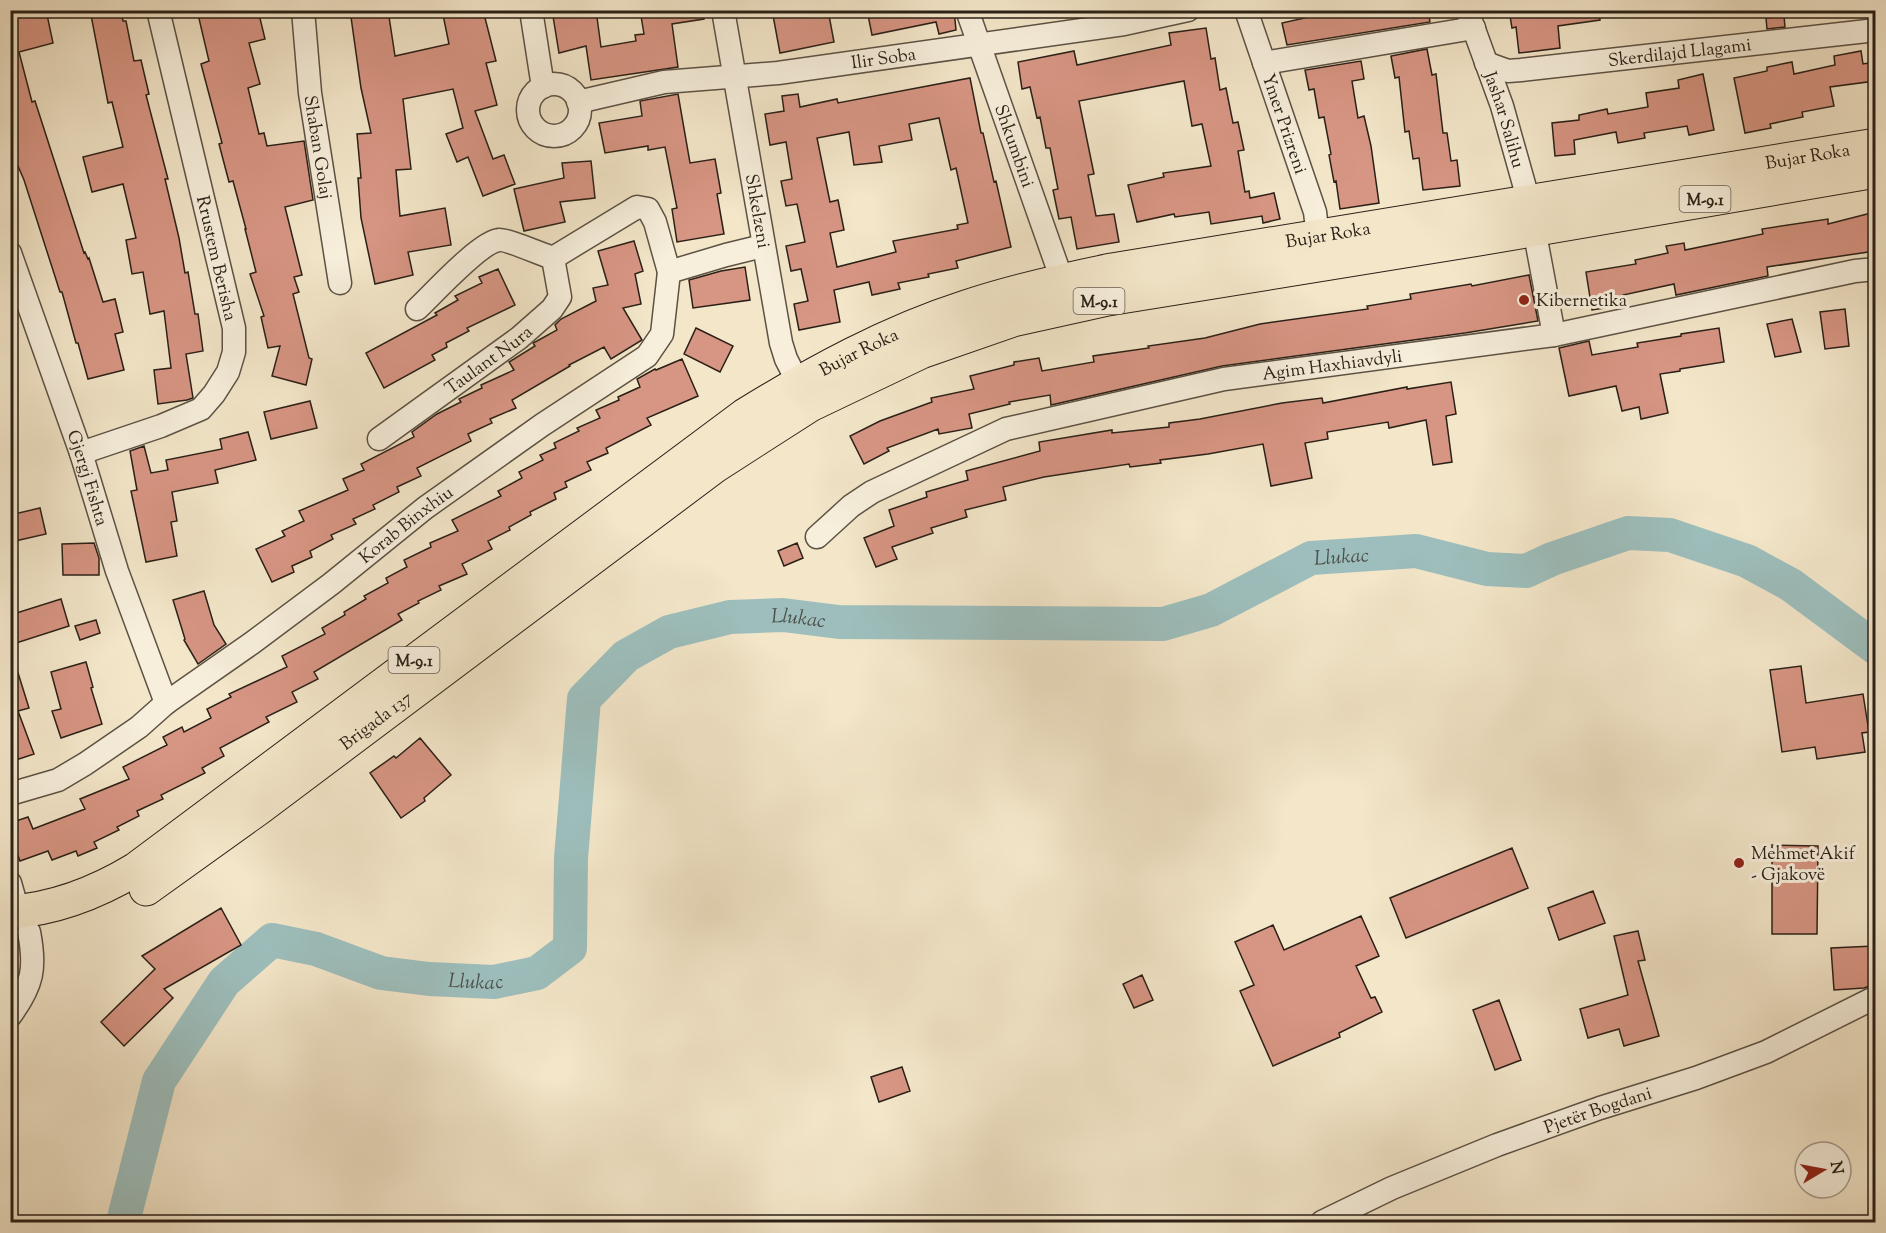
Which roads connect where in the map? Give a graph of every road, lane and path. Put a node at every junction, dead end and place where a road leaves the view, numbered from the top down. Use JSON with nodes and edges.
{"nodes":[{"id":1,"x":158,"y":10,"type":"edge"},
{"id":2,"x":303,"y":10,"type":"edge"},
{"id":3,"x":531,"y":10,"type":"edge"},
{"id":4,"x":723,"y":10,"type":"edge"},
{"id":5,"x":967,"y":10,"type":"edge"},
{"id":6,"x":1188,"y":10,"type":"edge"},
{"id":7,"x":1246,"y":10,"type":"edge"},
{"id":8,"x":1471,"y":19,"type":"edge"},
{"id":9,"x":1875,"y":30,"type":"edge"},
{"id":10,"x":979,"y":45,"type":"junction"},
{"id":11,"x":1264,"y":63,"type":"junction"},
{"id":12,"x":1486,"y":63,"type":"junction"},
{"id":13,"x":736,"y":75,"type":"junction"},
{"id":14,"x":543,"y":87,"type":"junction"},
{"id":15,"x":578,"y":102,"type":"junction"},
{"id":16,"x":1875,"y":145,"type":"edge"},
{"id":17,"x":1875,"y":171,"type":"edge"},
{"id":18,"x":1532,"y":215,"type":"junction"},
{"id":19,"x":1318,"y":237,"type":"junction"},
{"id":20,"x":763,"y":246,"type":"junction"},
{"id":21,"x":10,"y":254,"type":"edge"},
{"id":22,"x":553,"y":258,"type":"junction"},
{"id":23,"x":1875,"y":269,"type":"edge"},
{"id":24,"x":669,"y":272,"type":"junction"},
{"id":25,"x":1062,"y":280,"type":"junction"},
{"id":26,"x":340,"y":283,"type":"dead end"},
{"id":27,"x":417,"y":309,"type":"dead end"},
{"id":28,"x":1554,"y":335,"type":"junction"},
{"id":29,"x":804,"y":394,"type":"junction"},
{"id":30,"x":379,"y":439,"type":"dead end"},
{"id":31,"x":81,"y":453,"type":"junction"},
{"id":32,"x":817,"y":537,"type":"dead end"},
{"id":33,"x":166,"y":703,"type":"junction"},
{"id":34,"x":10,"y":794,"type":"edge"},
{"id":35,"x":16,"y":914,"type":"edge"},
{"id":36,"x":1875,"y":997,"type":"edge"},
{"id":37,"x":10,"y":1016,"type":"edge"},
{"id":38,"x":1322,"y":1222,"type":"edge"}],
"edges":[{"from":1,"to":31,"type":"street","name":"Rrustem Berisha"},
{"from":2,"to":26,"type":"street","name":"Shaban Golaj"},
{"from":3,"to":14,"type":"street"},
{"from":4,"to":13,"type":"street","name":"Shkelzeni"},
{"from":5,"to":10,"type":"street","name":"Shkumbini"},
{"from":6,"to":10,"type":"street","name":"Ilir Soba"},
{"from":7,"to":11,"type":"street","name":"Ymer Prizreni"},
{"from":8,"to":11,"type":"street"},
{"from":8,"to":12,"type":"street","name":"Jashar Salihu"},
{"from":9,"to":12,"type":"street","name":"Skerdilajd Llagami"},
{"from":10,"to":13,"type":"street","name":"Ilir Soba"},
{"from":10,"to":25,"type":"street","name":"Shkumbini"},
{"from":11,"to":19,"type":"street","name":"Ymer Prizreni"},
{"from":12,"to":18,"type":"street","name":"Jashar Salihu"},
{"from":13,"to":15,"type":"street","name":"Ilir Soba"},
{"from":13,"to":20,"type":"street","name":"Shkelzeni"},
{"from":14,"to":15,"type":"street"},
{"from":14,"to":15,"type":"street"},
{"from":16,"to":18,"type":"main road","name":"Bujar Roka","number":"M-9.1"},
{"from":17,"to":18,"type":"main road","name":"Bujar Roka","number":"M-9.1"},
{"from":18,"to":19,"type":"main road","name":"Bujar Roka","number":"M-9.1"},
{"from":18,"to":28,"type":"street"},
{"from":18,"to":29,"type":"main road","name":"Bujar Roka","number":"M-9.1"},
{"from":19,"to":25,"type":"main road","name":"Bujar Roka","number":"M-9.1"},
{"from":20,"to":24,"type":"street"},
{"from":20,"to":29,"type":"street","name":"Shkelzeni"},
{"from":21,"to":31,"type":"street","name":"Gjergj Fishta"},
{"from":22,"to":24,"type":"street"},
{"from":22,"to":27,"type":"street"},
{"from":22,"to":30,"type":"street","name":"Taulant Nura"},
{"from":23,"to":28,"type":"street","name":"Agim Haxhiavdyli"},
{"from":24,"to":33,"type":"street","name":"Korab Binxhiu"},
{"from":25,"to":29,"type":"main road","name":"Bujar Roka","number":"M-9.1"},
{"from":28,"to":32,"type":"street","name":"Agim Haxhiavdyli"},
{"from":29,"to":35,"type":"main road","name":"Brigada 137","number":"M-9.1"},
{"from":31,"to":33,"type":"street","name":"Gjergj Fishta"},
{"from":33,"to":34,"type":"street","name":"Korab Binxhiu"},
{"from":35,"to":37,"type":"street"},
{"from":36,"to":38,"type":"street","name":"Pjetër Bogdani"}]}
